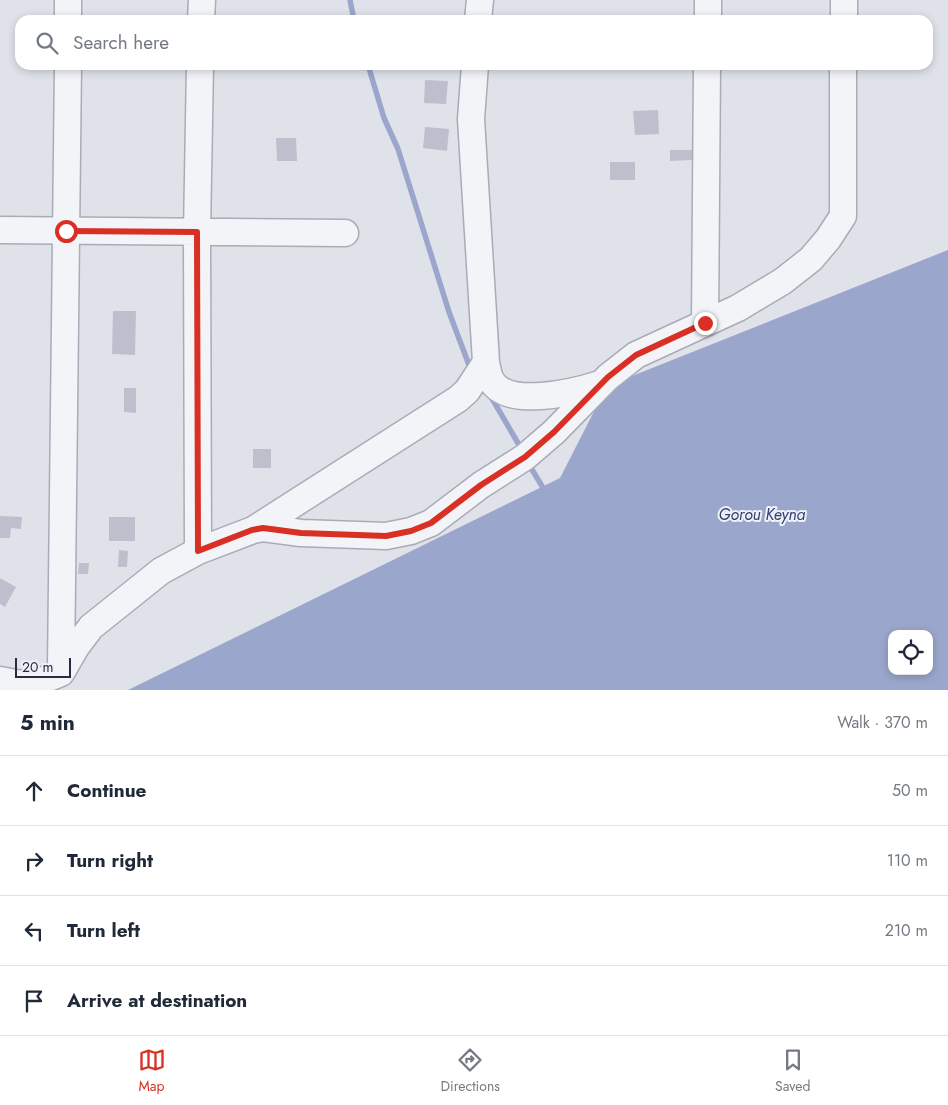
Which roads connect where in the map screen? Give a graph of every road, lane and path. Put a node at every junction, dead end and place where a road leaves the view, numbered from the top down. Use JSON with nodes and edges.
{"nodes":[{"id":1,"x":68,"y":0,"type":"edge"},
{"id":2,"x":202,"y":0,"type":"edge"},
{"id":3,"x":480,"y":0,"type":"edge"},
{"id":4,"x":708,"y":0,"type":"edge"},
{"id":5,"x":844,"y":0,"type":"edge"},
{"id":6,"x":68,"y":15,"type":"edge"},
{"id":7,"x":201,"y":15,"type":"edge"},
{"id":8,"x":478,"y":15,"type":"edge"},
{"id":9,"x":708,"y":15,"type":"edge"},
{"id":10,"x":844,"y":15,"type":"edge"},
{"id":11,"x":68,"y":70,"type":"edge"},
{"id":12,"x":200,"y":70,"type":"edge"},
{"id":13,"x":475,"y":70,"type":"edge"},
{"id":14,"x":707,"y":70,"type":"edge"},
{"id":15,"x":843,"y":70,"type":"edge"},
{"id":16,"x":0,"y":230,"type":"edge"},
{"id":17,"x":66,"y":231,"type":"junction"},
{"id":18,"x":197,"y":232,"type":"junction"},
{"id":19,"x":344,"y":233,"type":"dead end"},
{"id":20,"x":705,"y":323,"type":"junction"},
{"id":21,"x":486,"y":362,"type":"junction"},
{"id":22,"x":600,"y":384,"type":"junction"},
{"id":23,"x":252,"y":530,"type":"junction"},
{"id":24,"x":198,"y":551,"type":"junction"},
{"id":25,"x":61,"y":673,"type":"junction"},
{"id":26,"x":0,"y":680,"type":"edge"}],
"edges":[{"from":1,"to":6,"type":"street"},
{"from":2,"to":7,"type":"street"},
{"from":3,"to":8,"type":"street"},
{"from":4,"to":9,"type":"street"},
{"from":5,"to":10,"type":"street"},
{"from":11,"to":17,"type":"street"},
{"from":12,"to":18,"type":"street"},
{"from":13,"to":21,"type":"street"},
{"from":14,"to":20,"type":"street"},
{"from":15,"to":20,"type":"street"},
{"from":16,"to":17,"type":"street"},
{"from":17,"to":18,"type":"street"},
{"from":17,"to":25,"type":"street"},
{"from":18,"to":19,"type":"street"},
{"from":18,"to":24,"type":"street"},
{"from":20,"to":22,"type":"street"},
{"from":21,"to":22,"type":"street"},
{"from":21,"to":23,"type":"street"},
{"from":22,"to":23,"type":"street"},
{"from":23,"to":24,"type":"street"},
{"from":24,"to":25,"type":"street"},
{"from":25,"to":26,"type":"street"}]}
